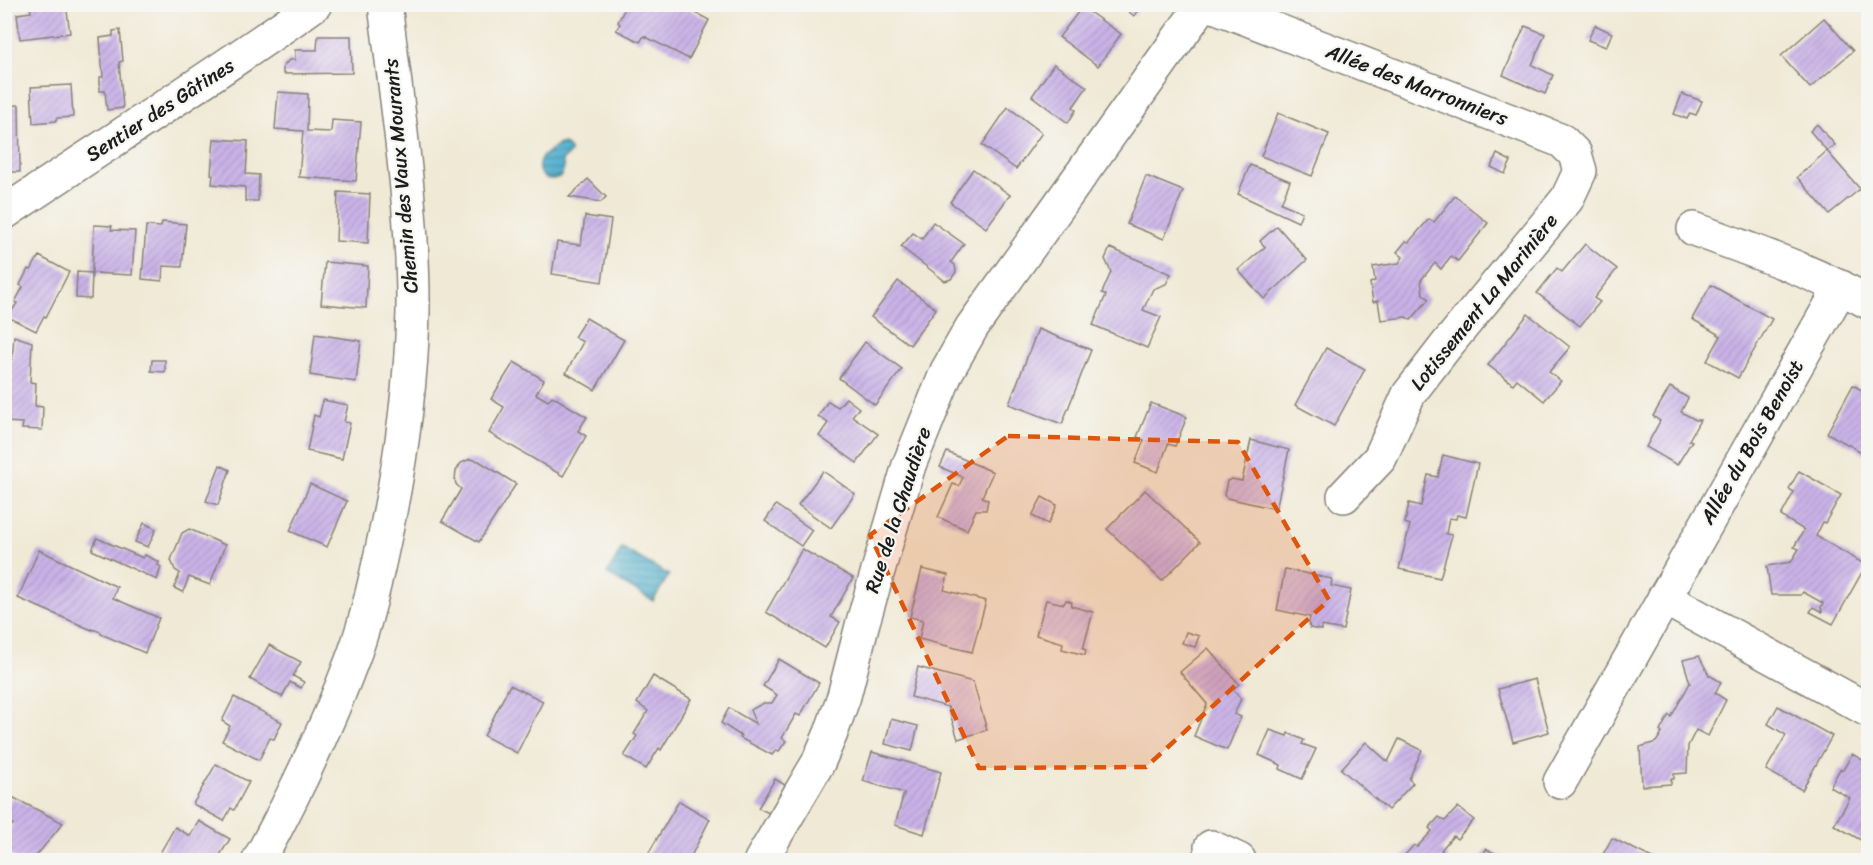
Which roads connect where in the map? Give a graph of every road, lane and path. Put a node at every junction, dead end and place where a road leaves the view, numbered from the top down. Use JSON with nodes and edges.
{"nodes":[{"id":1,"x":315,"y":4,"type":"edge"},
{"id":2,"x":385,"y":4,"type":"edge"},
{"id":3,"x":1203,"y":4,"type":"edge"},
{"id":4,"x":1209,"y":4,"type":"edge"},
{"id":5,"x":1567,"y":199,"type":"joint"},
{"id":6,"x":4,"y":213,"type":"edge"},
{"id":7,"x":1694,"y":229,"type":"dead end"},
{"id":8,"x":1855,"y":295,"type":"edge"},
{"id":9,"x":1344,"y":495,"type":"dead end"},
{"id":10,"x":1664,"y":598,"type":"junction"},
{"id":11,"x":1869,"y":710,"type":"edge"},
{"id":12,"x":1560,"y":782,"type":"dead end"},
{"id":13,"x":259,"y":861,"type":"edge"},
{"id":14,"x":761,"y":861,"type":"edge"}],
"edges":[{"from":1,"to":6,"type":"street","name":"Sentier des Gâtines"},
{"from":2,"to":13,"type":"street","name":"Chemin des Vaux Mourants"},
{"from":3,"to":14,"type":"street","name":"Rue de la Chaudière"},
{"from":4,"to":5,"type":"street","name":"Allée des Marronniers"},
{"from":5,"to":9,"type":"street","name":"Lotissement La Marinière"},
{"from":7,"to":8,"type":"street"},
{"from":8,"to":10,"type":"street","name":"Allée du Bois Benoist"},
{"from":10,"to":11,"type":"street"},
{"from":10,"to":12,"type":"street","name":"Allée du Bois Benoist"}]}
